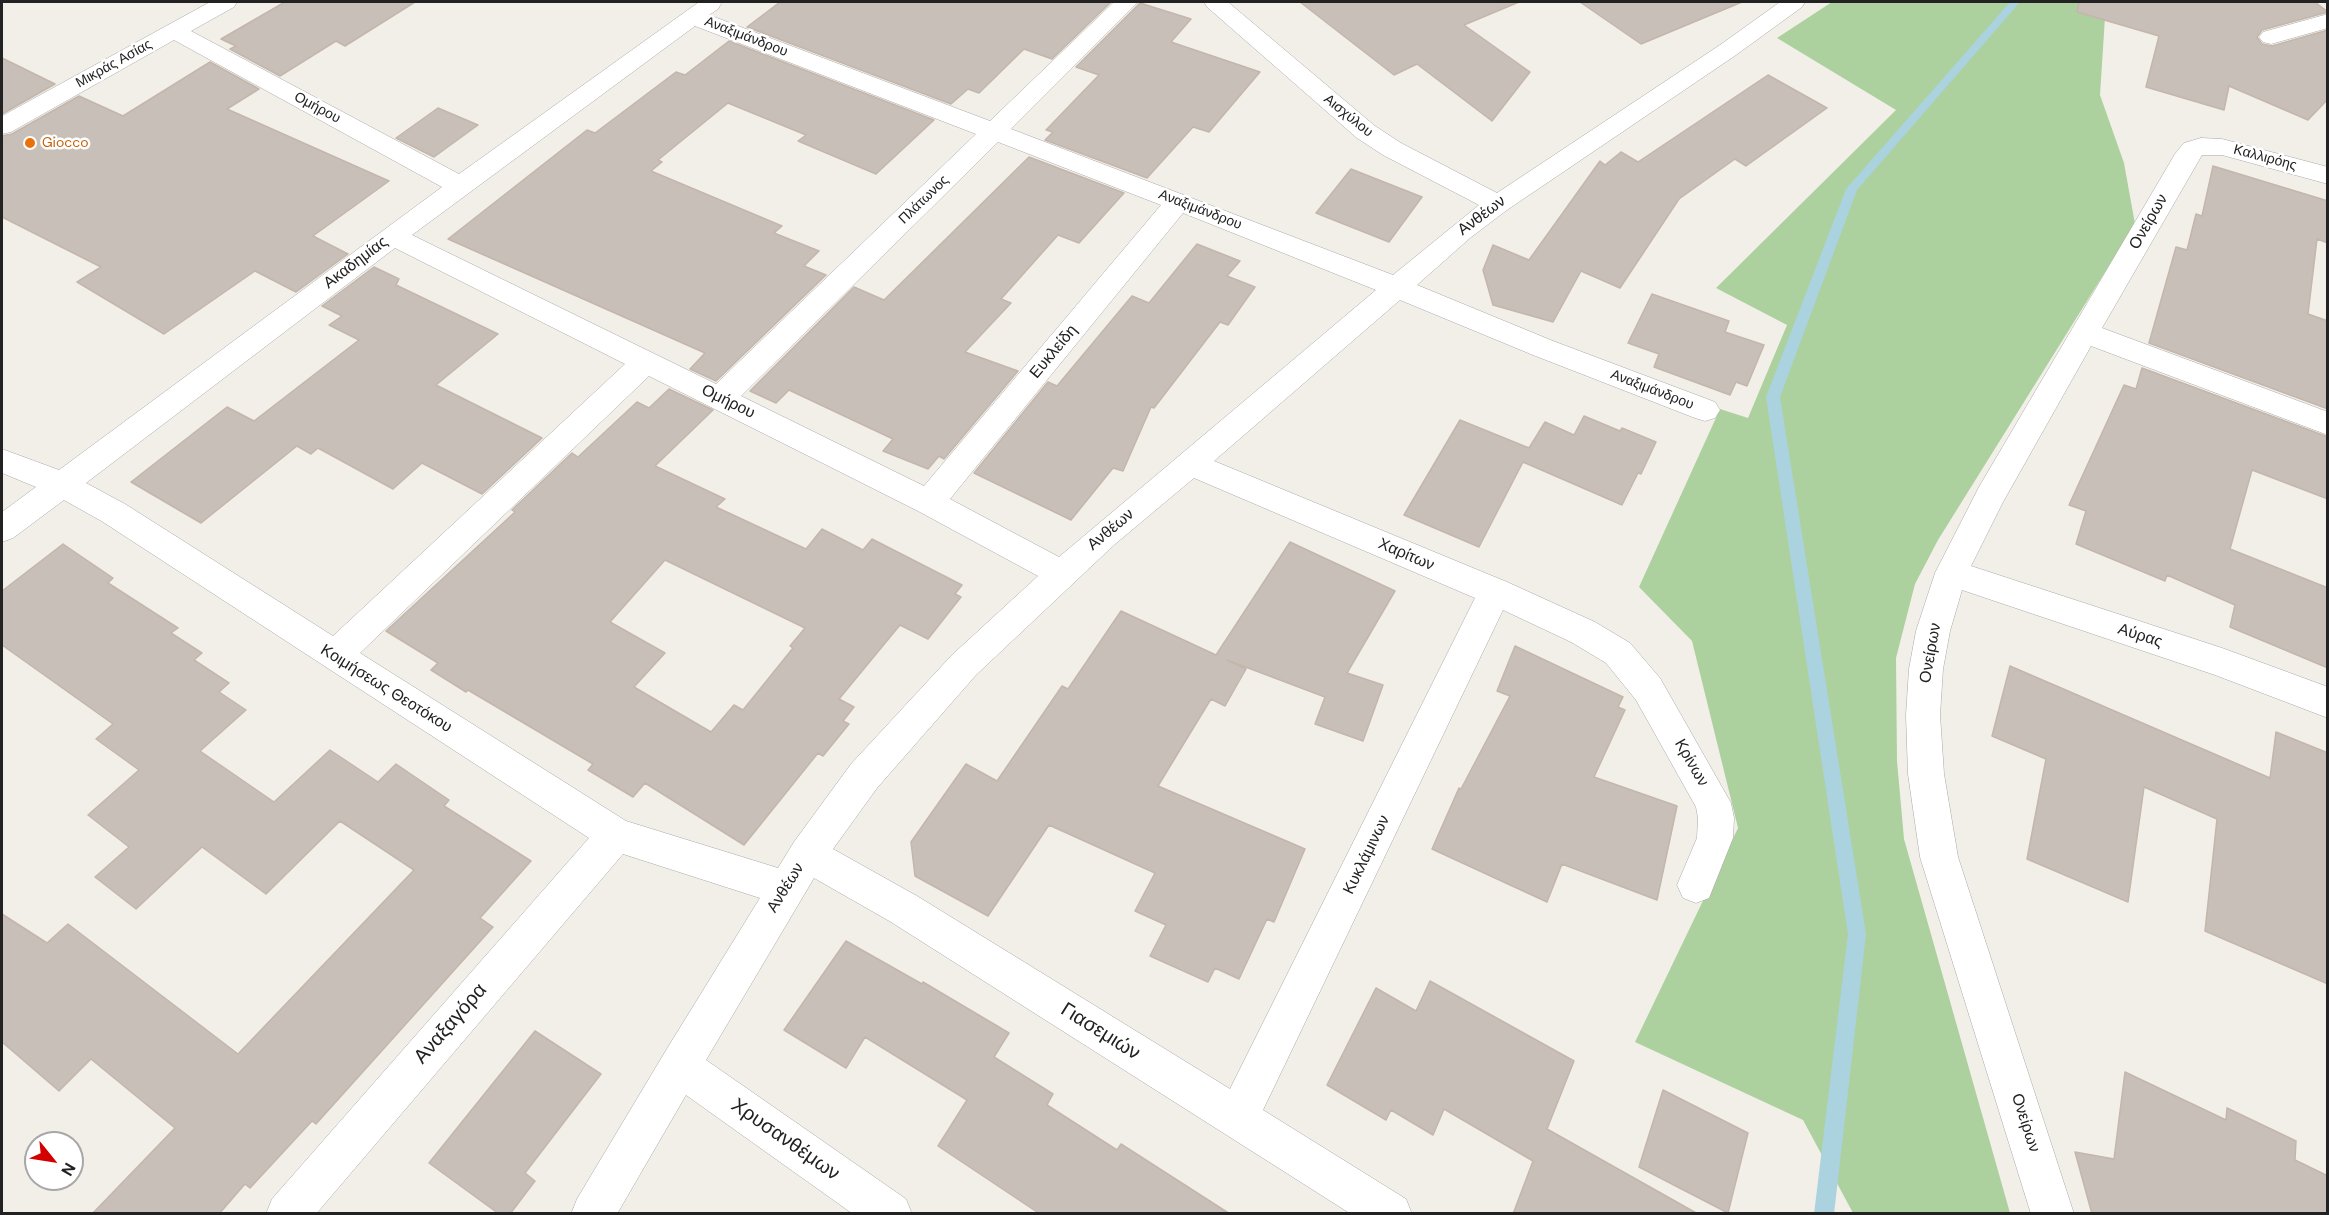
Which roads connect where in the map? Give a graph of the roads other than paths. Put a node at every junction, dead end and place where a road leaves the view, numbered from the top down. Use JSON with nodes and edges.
{"nodes":[{"id":1,"x":226,"y":2,"type":"edge"},
{"id":2,"x":1126,"y":2,"type":"edge"},
{"id":3,"x":1215,"y":2,"type":"edge"},
{"id":4,"x":1794,"y":2,"type":"edge"},
{"id":5,"x":704,"y":9,"type":"edge"},
{"id":6,"x":2328,"y":21,"type":"edge"},
{"id":7,"x":173,"y":30,"type":"junction"},
{"id":8,"x":2271,"y":37,"type":"dead end"},
{"id":9,"x":2,"y":126,"type":"edge"},
{"id":10,"x":993,"y":133,"type":"junction"},
{"id":11,"x":2201,"y":146,"type":"joint"},
{"id":12,"x":2328,"y":176,"type":"edge"},
{"id":13,"x":460,"y":186,"type":"junction"},
{"id":14,"x":1178,"y":202,"type":"junction"},
{"id":15,"x":1498,"y":204,"type":"junction"},
{"id":16,"x":393,"y":236,"type":"junction"},
{"id":17,"x":1395,"y":287,"type":"junction"},
{"id":18,"x":2086,"y":333,"type":"junction"},
{"id":19,"x":646,"y":362,"type":"junction"},
{"id":20,"x":720,"y":398,"type":"junction"},
{"id":21,"x":1705,"y":410,"type":"dead end"},
{"id":22,"x":2328,"y":424,"type":"edge"},
{"id":23,"x":2,"y":461,"type":"edge"},
{"id":24,"x":1190,"y":464,"type":"junction"},
{"id":25,"x":60,"y":483,"type":"junction"},
{"id":26,"x":929,"y":502,"type":"junction"},
{"id":27,"x":2,"y":529,"type":"edge"},
{"id":28,"x":1061,"y":573,"type":"junction"},
{"id":29,"x":1951,"y":573,"type":"junction"},
{"id":30,"x":1495,"y":592,"type":"junction"},
{"id":31,"x":1618,"y":653,"type":"joint"},
{"id":32,"x":334,"y":656,"type":"junction"},
{"id":33,"x":2328,"y":703,"type":"edge"},
{"id":34,"x":616,"y":835,"type":"junction"},
{"id":35,"x":807,"y":854,"type":"junction"},
{"id":36,"x":1696,"y":885,"type":"dead end"},
{"id":37,"x":785,"y":888,"type":"junction"},
{"id":38,"x":679,"y":1066,"type":"junction"},
{"id":39,"x":1238,"y":1117,"type":"junction"},
{"id":40,"x":287,"y":1214,"type":"edge"},
{"id":41,"x":592,"y":1214,"type":"edge"},
{"id":42,"x":891,"y":1214,"type":"edge"},
{"id":43,"x":1390,"y":1214,"type":"edge"},
{"id":44,"x":2053,"y":1214,"type":"edge"}],
"edges":[{"from":1,"to":7,"type":"street","name":"Μικράς Ασίας"},
{"from":2,"to":10,"type":"street","name":"Πλάτωνος"},
{"from":3,"to":15,"type":"street","name":"Αισχύλου"},
{"from":4,"to":15,"type":"street","name":"Ανθέων"},
{"from":5,"to":10,"type":"street","name":"Αναξιμάνδρου"},
{"from":5,"to":13,"type":"street","name":"Ακαδημίας"},
{"from":6,"to":8,"type":"street"},
{"from":7,"to":9,"type":"street","name":"Μικράς Ασίας"},
{"from":7,"to":13,"type":"street","name":"Ομήρου"},
{"from":10,"to":14,"type":"street","name":"Αναξιμάνδρου"},
{"from":10,"to":20,"type":"street","name":"Πλάτωνος"},
{"from":11,"to":12,"type":"street","name":"Καλλιρόης"},
{"from":11,"to":18,"type":"street","name":"Ονείρων"},
{"from":13,"to":16,"type":"street","name":"Ακαδημίας"},
{"from":14,"to":17,"type":"street","name":"Αναξιμάνδρου"},
{"from":14,"to":26,"type":"street","name":"Ευκλείδη"},
{"from":15,"to":17,"type":"street","name":"Ανθέων"},
{"from":16,"to":19,"type":"street","name":"Ομήρου"},
{"from":16,"to":25,"type":"street","name":"Ακαδημίας"},
{"from":17,"to":21,"type":"street","name":"Αναξιμάνδρου"},
{"from":17,"to":24,"type":"street","name":"Ανθέων"},
{"from":18,"to":22,"type":"street"},
{"from":18,"to":29,"type":"street","name":"Ονείρων"},
{"from":19,"to":20,"type":"street","name":"Ομήρου"},
{"from":19,"to":32,"type":"street"},
{"from":20,"to":26,"type":"street","name":"Ομήρου"},
{"from":23,"to":25,"type":"street","name":"Κοιμήσεως Θεοτόκου"},
{"from":24,"to":28,"type":"street","name":"Ανθέων"},
{"from":24,"to":30,"type":"street","name":"Χαρίτων"},
{"from":25,"to":27,"type":"street","name":"Ακαδημίας"},
{"from":25,"to":32,"type":"street","name":"Κοιμήσεως Θεοτόκου"},
{"from":26,"to":28,"type":"street","name":"Ομήρου"},
{"from":28,"to":35,"type":"street","name":"Ανθέων"},
{"from":29,"to":33,"type":"street","name":"Αύρας"},
{"from":29,"to":44,"type":"street","name":"Ονείρων"},
{"from":30,"to":31,"type":"street","name":"Χαρίτων"},
{"from":30,"to":39,"type":"street","name":"Κυκλάμινων"},
{"from":31,"to":36,"type":"street","name":"Κρίνων"},
{"from":32,"to":34,"type":"street","name":"Κοιμήσεως Θεοτόκου"},
{"from":34,"to":37,"type":"street","name":"Κοιμήσεως Θεοτόκου"},
{"from":34,"to":40,"type":"street","name":"Αναξαγόρα"},
{"from":35,"to":37,"type":"street","name":"Ανθέων"},
{"from":35,"to":39,"type":"street","name":"Γιασεμιών"},
{"from":37,"to":38,"type":"street","name":"Ανθέων"},
{"from":38,"to":41,"type":"street","name":"Ανθέων"},
{"from":38,"to":42,"type":"street","name":"Χρυσανθέμων"},
{"from":39,"to":43,"type":"street","name":"Γιασεμιών"}]}
